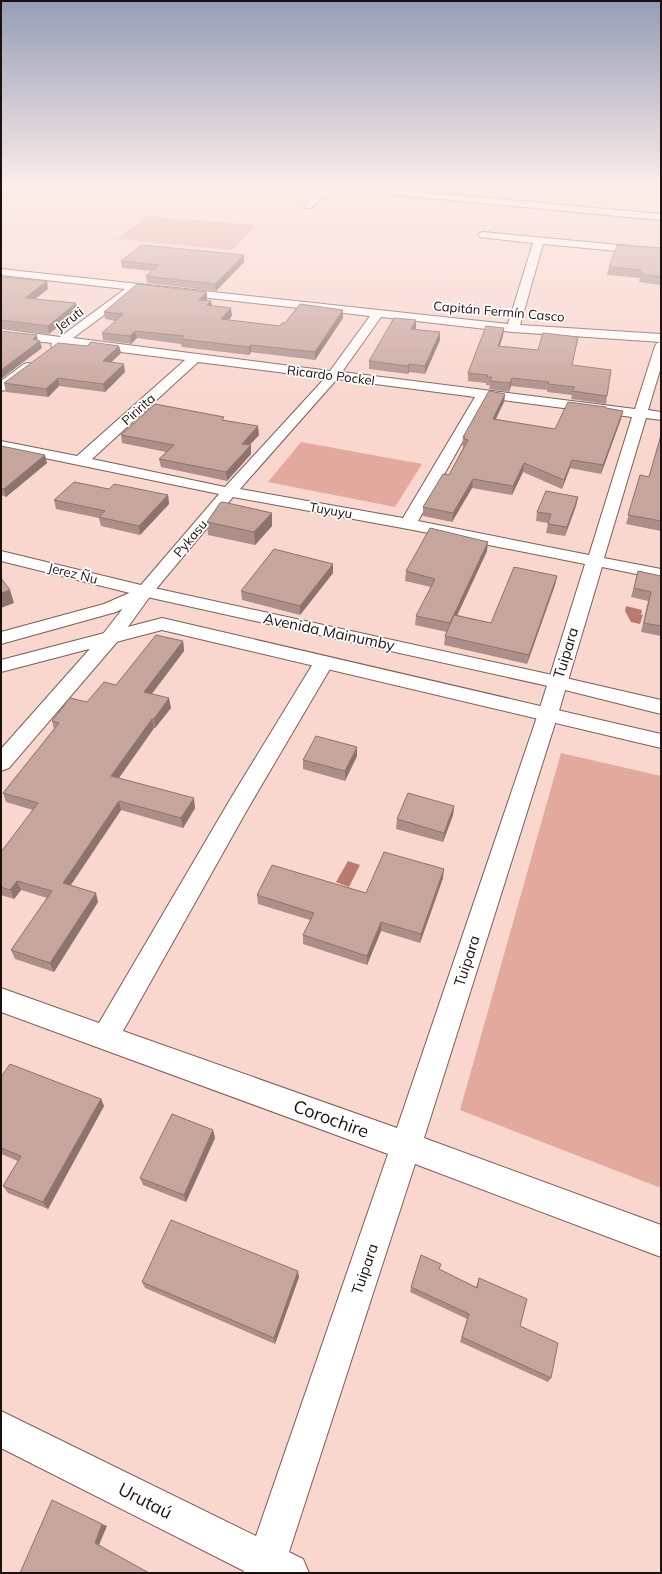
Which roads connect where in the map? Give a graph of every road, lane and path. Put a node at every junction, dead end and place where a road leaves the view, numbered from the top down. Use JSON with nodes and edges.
{"nodes":[{"id":1,"x":533,"y":259,"type":"edge"},
{"id":2,"x":1,"y":272,"type":"edge"},
{"id":3,"x":135,"y":286,"type":"junction"},
{"id":4,"x":378,"y":313,"type":"junction"},
{"id":5,"x":512,"y":328,"type":"junction"},
{"id":6,"x":1,"y":333,"type":"edge"},
{"id":7,"x":661,"y":338,"type":"edge"},
{"id":8,"x":64,"y":340,"type":"junction"},
{"id":9,"x":661,"y":346,"type":"edge"},
{"id":10,"x":195,"y":358,"type":"junction"},
{"id":11,"x":333,"y":376,"type":"junction"},
{"id":12,"x":1,"y":387,"type":"edge"},
{"id":13,"x":483,"y":394,"type":"junction"},
{"id":14,"x":651,"y":415,"type":"edge"},
{"id":15,"x":1,"y":445,"type":"edge"},
{"id":16,"x":81,"y":461,"type":"junction"},
{"id":17,"x":229,"y":492,"type":"junction"},
{"id":18,"x":408,"y":524,"type":"junction"},
{"id":19,"x":1,"y":556,"type":"edge"},
{"id":20,"x":594,"y":560,"type":"junction"},
{"id":21,"x":661,"y":574,"type":"edge"},
{"id":22,"x":145,"y":591,"type":"junction"},
{"id":23,"x":1,"y":638,"type":"edge"},
{"id":24,"x":110,"y":638,"type":"junction"},
{"id":25,"x":324,"y":662,"type":"junction"},
{"id":26,"x":1,"y":666,"type":"edge"},
{"id":27,"x":557,"y":682,"type":"junction"},
{"id":28,"x":661,"y":707,"type":"edge"},
{"id":29,"x":548,"y":714,"type":"junction"},
{"id":30,"x":661,"y":741,"type":"edge"},
{"id":31,"x":1,"y":763,"type":"edge"},
{"id":32,"x":1,"y":1000,"type":"edge"},
{"id":33,"x":105,"y":1037,"type":"junction"},
{"id":34,"x":406,"y":1146,"type":"junction"},
{"id":35,"x":661,"y":1241,"type":"edge"},
{"id":36,"x":1,"y":1428,"type":"edge"},
{"id":37,"x":273,"y":1569,"type":"edge"}],
"edges":[{"from":1,"to":5,"type":"street"},
{"from":2,"to":3,"type":"street","name":"Capitán Fermín Casco"},
{"from":3,"to":4,"type":"street","name":"Capitán Fermín Casco"},
{"from":3,"to":8,"type":"street","name":"Jeruti"},
{"from":4,"to":5,"type":"street","name":"Capitán Fermín Casco"},
{"from":4,"to":11,"type":"street","name":"Pykasu"},
{"from":5,"to":7,"type":"street","name":"Capitán Fermín Casco"},
{"from":6,"to":8,"type":"street","name":"Ricardo Pockel"},
{"from":8,"to":10,"type":"street","name":"Ricardo Pockel"},
{"from":8,"to":12,"type":"street","name":"Jeruti"},
{"from":9,"to":14,"type":"street","name":"Tuipara"},
{"from":10,"to":11,"type":"street","name":"Ricardo Pockel"},
{"from":10,"to":16,"type":"street","name":"Piririta"},
{"from":11,"to":13,"type":"street","name":"Ricardo Pockel"},
{"from":11,"to":17,"type":"street","name":"Pykasu"},
{"from":13,"to":14,"type":"street","name":"Ricardo Pockel"},
{"from":13,"to":18,"type":"street"},
{"from":14,"to":20,"type":"street","name":"Tuipara"},
{"from":15,"to":16,"type":"street","name":"Tuyuyu"},
{"from":16,"to":17,"type":"street","name":"Tuyuyu"},
{"from":17,"to":18,"type":"street","name":"Tuyuyu"},
{"from":17,"to":22,"type":"street","name":"Pykasu"},
{"from":18,"to":20,"type":"street","name":"Tuyuyu"},
{"from":19,"to":22,"type":"street","name":"Jerez Ñu"},
{"from":20,"to":21,"type":"street","name":"Tuyuyu"},
{"from":20,"to":27,"type":"street","name":"Tuipara"},
{"from":22,"to":23,"type":"street"},
{"from":22,"to":24,"type":"street","name":"Pykasu"},
{"from":22,"to":27,"type":"street","name":"Avenida Mainumby"},
{"from":24,"to":25,"type":"street","name":"Avenida Mainumby"},
{"from":24,"to":26,"type":"street","name":"Avenida Mainumby"},
{"from":24,"to":31,"type":"street","name":"Pykasu"},
{"from":25,"to":29,"type":"street","name":"Avenida Mainumby"},
{"from":25,"to":33,"type":"street"},
{"from":27,"to":28,"type":"street","name":"Avenida Mainumby"},
{"from":27,"to":29,"type":"street","name":"Tuipara"},
{"from":29,"to":30,"type":"street","name":"Avenida Mainumby"},
{"from":29,"to":34,"type":"street","name":"Tuipara"},
{"from":32,"to":33,"type":"street","name":"Corochire"},
{"from":33,"to":34,"type":"street","name":"Corochire"},
{"from":34,"to":35,"type":"street","name":"Corochire"},
{"from":34,"to":37,"type":"street","name":"Tuipara"},
{"from":36,"to":37,"type":"street","name":"Urutaú"}]}
